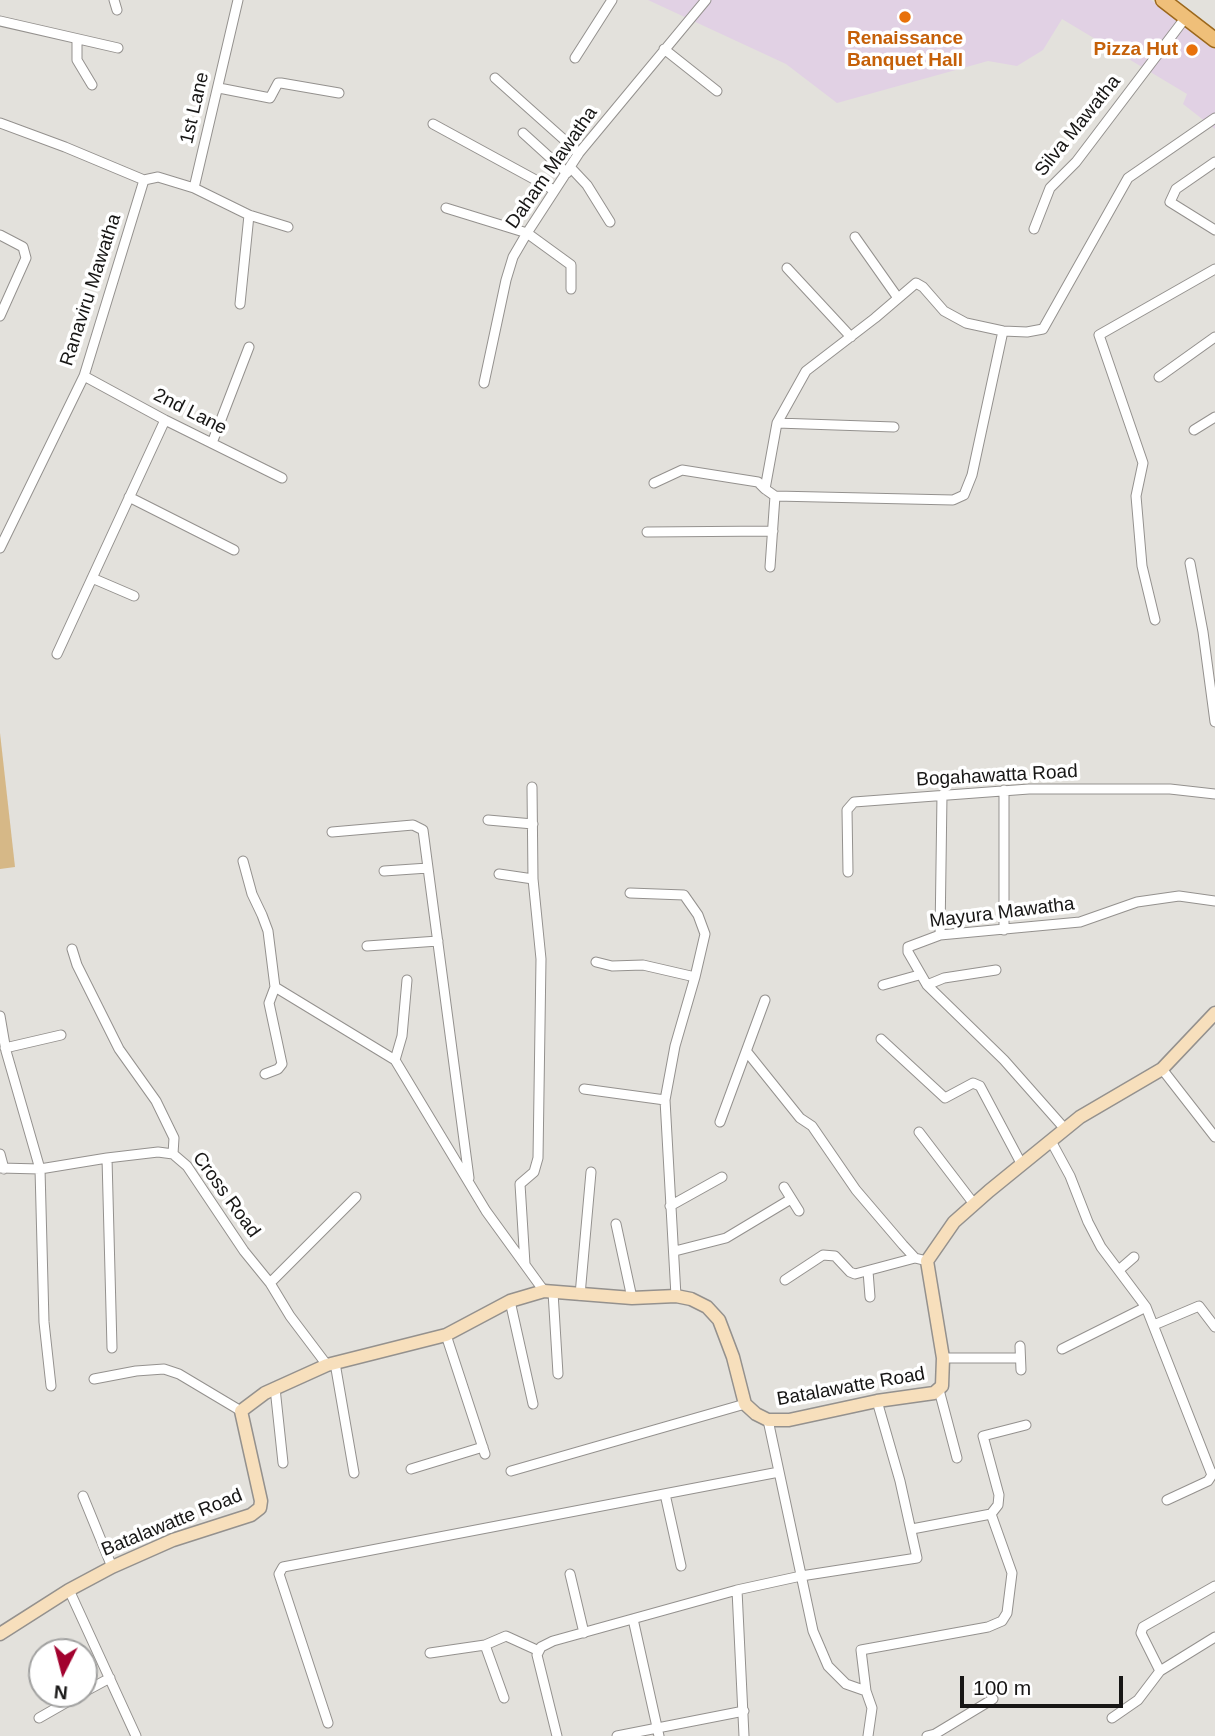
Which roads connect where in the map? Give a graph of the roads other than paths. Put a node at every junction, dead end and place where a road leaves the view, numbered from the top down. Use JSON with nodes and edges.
{"nodes":[{"id":1,"x":238,"y":0,"type":"edge"},
{"id":2,"x":611,"y":0,"type":"edge"},
{"id":3,"x":705,"y":0,"type":"edge"},
{"id":4,"x":1163,"y":0,"type":"edge"},
{"id":5,"x":1186,"y":17,"type":"junction"},
{"id":6,"x":0,"y":21,"type":"edge"},
{"id":7,"x":77,"y":40,"type":"junction"},
{"id":8,"x":1215,"y":40,"type":"edge"},
{"id":9,"x":118,"y":48,"type":"dead end"},
{"id":10,"x":664,"y":49,"type":"junction"},
{"id":11,"x":575,"y":58,"type":"dead end"},
{"id":12,"x":495,"y":78,"type":"dead end"},
{"id":13,"x":92,"y":85,"type":"dead end"},
{"id":14,"x":219,"y":88,"type":"junction"},
{"id":15,"x":717,"y":91,"type":"dead end"},
{"id":16,"x":340,"y":93,"type":"dead end"},
{"id":17,"x":1215,"y":118,"type":"edge"},
{"id":18,"x":0,"y":123,"type":"edge"},
{"id":19,"x":433,"y":124,"type":"dead end"},
{"id":20,"x":523,"y":133,"type":"dead end"},
{"id":21,"x":579,"y":153,"type":"junction"},
{"id":22,"x":1215,"y":162,"type":"edge"},
{"id":23,"x":569,"y":171,"type":"junction"},
{"id":24,"x":144,"y":180,"type":"junction"},
{"id":25,"x":194,"y":188,"type":"junction"},
{"id":26,"x":554,"y":190,"type":"junction"},
{"id":27,"x":446,"y":208,"type":"dead end"},
{"id":28,"x":249,"y":215,"type":"junction"},
{"id":29,"x":610,"y":222,"type":"dead end"},
{"id":30,"x":288,"y":227,"type":"dead end"},
{"id":31,"x":1034,"y":229,"type":"dead end"},
{"id":32,"x":1215,"y":230,"type":"edge"},
{"id":33,"x":527,"y":233,"type":"junction"},
{"id":34,"x":0,"y":235,"type":"edge"},
{"id":35,"x":855,"y":237,"type":"dead end"},
{"id":36,"x":787,"y":268,"type":"dead end"},
{"id":37,"x":1215,"y":269,"type":"edge"},
{"id":38,"x":571,"y":289,"type":"dead end"},
{"id":39,"x":898,"y":298,"type":"junction"},
{"id":40,"x":240,"y":304,"type":"dead end"},
{"id":41,"x":0,"y":316,"type":"edge"},
{"id":42,"x":1003,"y":331,"type":"junction"},
{"id":43,"x":851,"y":337,"type":"junction"},
{"id":44,"x":1215,"y":337,"type":"edge"},
{"id":45,"x":249,"y":347,"type":"dead end"},
{"id":46,"x":83,"y":376,"type":"junction"},
{"id":47,"x":1158,"y":377,"type":"dead end"},
{"id":48,"x":484,"y":383,"type":"dead end"},
{"id":49,"x":1215,"y":417,"type":"edge"},
{"id":50,"x":165,"y":420,"type":"junction"},
{"id":51,"x":777,"y":422,"type":"junction"},
{"id":52,"x":894,"y":427,"type":"dead end"},
{"id":53,"x":1194,"y":430,"type":"dead end"},
{"id":54,"x":212,"y":443,"type":"junction"},
{"id":55,"x":282,"y":478,"type":"dead end"},
{"id":56,"x":653,"y":483,"type":"dead end"},
{"id":57,"x":765,"y":489,"type":"junction"},
{"id":58,"x":775,"y":496,"type":"junction"},
{"id":59,"x":129,"y":497,"type":"junction"},
{"id":60,"x":773,"y":531,"type":"junction"},
{"id":61,"x":647,"y":533,"type":"dead end"},
{"id":62,"x":0,"y":548,"type":"edge"},
{"id":63,"x":234,"y":550,"type":"dead end"},
{"id":64,"x":1190,"y":563,"type":"dead end"},
{"id":65,"x":770,"y":567,"type":"dead end"},
{"id":66,"x":92,"y":578,"type":"junction"},
{"id":67,"x":134,"y":596,"type":"dead end"},
{"id":68,"x":1155,"y":620,"type":"dead end"},
{"id":69,"x":57,"y":654,"type":"dead end"},
{"id":70,"x":1215,"y":722,"type":"edge"},
{"id":71,"x":532,"y":787,"type":"dead end"},
{"id":72,"x":1003,"y":790,"type":"junction"},
{"id":73,"x":1215,"y":794,"type":"edge"},
{"id":74,"x":942,"y":795,"type":"junction"},
{"id":75,"x":488,"y":820,"type":"dead end"},
{"id":76,"x":533,"y":824,"type":"junction"},
{"id":77,"x":332,"y":832,"type":"dead end"},
{"id":78,"x":243,"y":861,"type":"dead end"},
{"id":79,"x":428,"y":868,"type":"junction"},
{"id":80,"x":384,"y":871,"type":"dead end"},
{"id":81,"x":848,"y":872,"type":"dead end"},
{"id":82,"x":499,"y":874,"type":"dead end"},
{"id":83,"x":533,"y":879,"type":"junction"},
{"id":84,"x":630,"y":893,"type":"dead end"},
{"id":85,"x":1215,"y":901,"type":"edge"},
{"id":86,"x":1004,"y":930,"type":"junction"},
{"id":87,"x":940,"y":935,"type":"junction"},
{"id":88,"x":438,"y":941,"type":"junction"},
{"id":89,"x":367,"y":946,"type":"dead end"},
{"id":90,"x":72,"y":949,"type":"dead end"},
{"id":91,"x":596,"y":962,"type":"dead end"},
{"id":92,"x":996,"y":970,"type":"dead end"},
{"id":93,"x":919,"y":975,"type":"junction"},
{"id":94,"x":695,"y":977,"type":"junction"},
{"id":95,"x":407,"y":980,"type":"dead end"},
{"id":96,"x":883,"y":985,"type":"dead end"},
{"id":97,"x":927,"y":985,"type":"junction"},
{"id":98,"x":275,"y":987,"type":"junction"},
{"id":99,"x":765,"y":1000,"type":"dead end"},
{"id":100,"x":1215,"y":1013,"type":"edge"},
{"id":101,"x":0,"y":1016,"type":"edge"},
{"id":102,"x":61,"y":1035,"type":"dead end"},
{"id":103,"x":881,"y":1039,"type":"dead end"},
{"id":104,"x":5,"y":1048,"type":"junction"},
{"id":105,"x":747,"y":1052,"type":"junction"},
{"id":106,"x":395,"y":1060,"type":"junction"},
{"id":107,"x":1162,"y":1069,"type":"junction"},
{"id":108,"x":265,"y":1074,"type":"dead end"},
{"id":109,"x":584,"y":1089,"type":"dead end"},
{"id":110,"x":665,"y":1100,"type":"junction"},
{"id":111,"x":720,"y":1122,"type":"dead end"},
{"id":112,"x":1065,"y":1129,"type":"junction"},
{"id":113,"x":919,"y":1132,"type":"dead end"},
{"id":114,"x":1215,"y":1137,"type":"edge"},
{"id":115,"x":1051,"y":1141,"type":"junction"},
{"id":116,"x":0,"y":1154,"type":"edge"},
{"id":117,"x":173,"y":1154,"type":"junction"},
{"id":118,"x":107,"y":1158,"type":"junction"},
{"id":119,"x":1022,"y":1165,"type":"junction"},
{"id":120,"x":2,"y":1168,"type":"edge"},
{"id":121,"x":40,"y":1169,"type":"junction"},
{"id":122,"x":592,"y":1172,"type":"dead end"},
{"id":123,"x":722,"y":1177,"type":"dead end"},
{"id":124,"x":470,"y":1183,"type":"junction"},
{"id":125,"x":784,"y":1187,"type":"dead end"},
{"id":126,"x":356,"y":1197,"type":"dead end"},
{"id":127,"x":791,"y":1199,"type":"junction"},
{"id":128,"x":974,"y":1204,"type":"junction"},
{"id":129,"x":670,"y":1206,"type":"junction"},
{"id":130,"x":799,"y":1211,"type":"dead end"},
{"id":131,"x":617,"y":1224,"type":"dead end"},
{"id":132,"x":675,"y":1251,"type":"junction"},
{"id":133,"x":1134,"y":1257,"type":"dead end"},
{"id":134,"x":921,"y":1260,"type":"junction"},
{"id":135,"x":525,"y":1264,"type":"junction"},
{"id":136,"x":1119,"y":1270,"type":"junction"},
{"id":137,"x":868,"y":1272,"type":"junction"},
{"id":138,"x":785,"y":1280,"type":"dead end"},
{"id":139,"x":270,"y":1283,"type":"junction"},
{"id":140,"x":548,"y":1292,"type":"junction"},
{"id":141,"x":580,"y":1295,"type":"junction"},
{"id":142,"x":676,"y":1296,"type":"junction"},
{"id":143,"x":870,"y":1297,"type":"dead end"},
{"id":144,"x":632,"y":1298,"type":"junction"},
{"id":145,"x":510,"y":1301,"type":"junction"},
{"id":146,"x":1146,"y":1307,"type":"junction"},
{"id":147,"x":1154,"y":1325,"type":"junction"},
{"id":148,"x":1215,"y":1327,"type":"edge"},
{"id":149,"x":446,"y":1335,"type":"junction"},
{"id":150,"x":1020,"y":1346,"type":"dead end"},
{"id":151,"x":112,"y":1348,"type":"dead end"},
{"id":152,"x":1062,"y":1349,"type":"dead end"},
{"id":153,"x":943,"y":1358,"type":"junction"},
{"id":154,"x":1020,"y":1358,"type":"junction"},
{"id":155,"x":331,"y":1364,"type":"junction"},
{"id":156,"x":1021,"y":1370,"type":"dead end"},
{"id":157,"x":558,"y":1374,"type":"dead end"},
{"id":158,"x":94,"y":1379,"type":"dead end"},
{"id":159,"x":51,"y":1385,"type":"dead end"},
{"id":160,"x":275,"y":1388,"type":"junction"},
{"id":161,"x":939,"y":1390,"type":"junction"},
{"id":162,"x":877,"y":1401,"type":"junction"},
{"id":163,"x":533,"y":1404,"type":"dead end"},
{"id":164,"x":746,"y":1405,"type":"junction"},
{"id":165,"x":241,"y":1411,"type":"junction"},
{"id":166,"x":768,"y":1420,"type":"junction"},
{"id":167,"x":1026,"y":1425,"type":"dead end"},
{"id":168,"x":957,"y":1458,"type":"dead end"},
{"id":169,"x":283,"y":1463,"type":"dead end"},
{"id":170,"x":411,"y":1469,"type":"dead end"},
{"id":171,"x":511,"y":1471,"type":"dead end"},
{"id":172,"x":779,"y":1472,"type":"junction"},
{"id":173,"x":354,"y":1473,"type":"dead end"},
{"id":174,"x":1213,"y":1475,"type":"edge"},
{"id":175,"x":665,"y":1494,"type":"junction"},
{"id":176,"x":83,"y":1496,"type":"dead end"},
{"id":177,"x":1167,"y":1500,"type":"dead end"},
{"id":178,"x":990,"y":1514,"type":"junction"},
{"id":179,"x":912,"y":1529,"type":"junction"},
{"id":180,"x":681,"y":1566,"type":"dead end"},
{"id":181,"x":112,"y":1567,"type":"junction"},
{"id":182,"x":570,"y":1574,"type":"dead end"},
{"id":183,"x":800,"y":1576,"type":"junction"},
{"id":184,"x":1215,"y":1586,"type":"edge"},
{"id":185,"x":69,"y":1590,"type":"junction"},
{"id":186,"x":737,"y":1590,"type":"junction"},
{"id":187,"x":633,"y":1619,"type":"junction"},
{"id":188,"x":1,"y":1633,"type":"edge"},
{"id":189,"x":584,"y":1633,"type":"junction"},
{"id":190,"x":1215,"y":1637,"type":"edge"},
{"id":191,"x":485,"y":1645,"type":"junction"},
{"id":192,"x":539,"y":1651,"type":"junction"},
{"id":193,"x":430,"y":1653,"type":"dead end"},
{"id":194,"x":1160,"y":1671,"type":"junction"},
{"id":195,"x":110,"y":1678,"type":"junction"},
{"id":196,"x":98,"y":1685,"type":"edge"},
{"id":197,"x":866,"y":1691,"type":"junction"},
{"id":198,"x":504,"y":1698,"type":"dead end"},
{"id":199,"x":993,"y":1699,"type":"dead end"},
{"id":200,"x":57,"y":1708,"type":"edge"},
{"id":201,"x":744,"y":1711,"type":"junction"},
{"id":202,"x":39,"y":1718,"type":"dead end"},
{"id":203,"x":1112,"y":1718,"type":"dead end"},
{"id":204,"x":328,"y":1723,"type":"dead end"},
{"id":205,"x":658,"y":1731,"type":"edge"},
{"id":206,"x":136,"y":1736,"type":"edge"},
{"id":207,"x":557,"y":1736,"type":"edge"},
{"id":208,"x":617,"y":1736,"type":"edge"},
{"id":209,"x":744,"y":1736,"type":"edge"},
{"id":210,"x":867,"y":1736,"type":"edge"},
{"id":211,"x":927,"y":1736,"type":"edge"}],
"edges":[{"from":1,"to":14,"type":"street","name":"1st Lane"},
{"from":2,"to":11,"type":"street"},
{"from":3,"to":10,"type":"street","name":"Daham Mawatha"},
{"from":4,"to":5,"type":"main road"},
{"from":5,"to":8,"type":"main road"},
{"from":5,"to":31,"type":"street","name":"Silva Mawatha"},
{"from":6,"to":7,"type":"street"},
{"from":7,"to":9,"type":"street"},
{"from":7,"to":13,"type":"street"},
{"from":10,"to":15,"type":"street"},
{"from":10,"to":21,"type":"street","name":"Daham Mawatha"},
{"from":12,"to":21,"type":"street"},
{"from":14,"to":16,"type":"street"},
{"from":14,"to":25,"type":"street","name":"1st Lane"},
{"from":17,"to":42,"type":"street"},
{"from":18,"to":24,"type":"street"},
{"from":19,"to":26,"type":"street"},
{"from":20,"to":23,"type":"street"},
{"from":21,"to":23,"type":"street","name":"Daham Mawatha"},
{"from":22,"to":32,"type":"street"},
{"from":23,"to":26,"type":"street","name":"Daham Mawatha"},
{"from":23,"to":29,"type":"street"},
{"from":24,"to":25,"type":"street"},
{"from":24,"to":46,"type":"street","name":"Ranaviru Mawatha"},
{"from":25,"to":28,"type":"street"},
{"from":26,"to":33,"type":"street","name":"Daham Mawatha"},
{"from":27,"to":33,"type":"street"},
{"from":28,"to":30,"type":"street"},
{"from":28,"to":40,"type":"street"},
{"from":33,"to":38,"type":"street"},
{"from":33,"to":48,"type":"street","name":"Daham Mawatha"},
{"from":34,"to":41,"type":"street"},
{"from":35,"to":39,"type":"street"},
{"from":36,"to":43,"type":"street"},
{"from":37,"to":68,"type":"street"},
{"from":39,"to":42,"type":"street"},
{"from":39,"to":43,"type":"street"},
{"from":42,"to":58,"type":"street"},
{"from":43,"to":51,"type":"street"},
{"from":44,"to":47,"type":"street"},
{"from":45,"to":54,"type":"street"},
{"from":46,"to":50,"type":"street","name":"2nd Lane"},
{"from":46,"to":62,"type":"street","name":"Ranaviru Mawatha"},
{"from":49,"to":53,"type":"street"},
{"from":50,"to":54,"type":"street","name":"2nd Lane"},
{"from":50,"to":59,"type":"street"},
{"from":51,"to":52,"type":"street"},
{"from":51,"to":57,"type":"street"},
{"from":54,"to":55,"type":"street","name":"2nd Lane"},
{"from":56,"to":57,"type":"street"},
{"from":57,"to":58,"type":"street"},
{"from":58,"to":60,"type":"street"},
{"from":59,"to":63,"type":"street"},
{"from":59,"to":66,"type":"street"},
{"from":60,"to":61,"type":"street"},
{"from":60,"to":65,"type":"street"},
{"from":64,"to":70,"type":"street"},
{"from":66,"to":67,"type":"street"},
{"from":66,"to":69,"type":"street"},
{"from":71,"to":76,"type":"street"},
{"from":72,"to":73,"type":"street","name":"Bogahawatta Road"},
{"from":72,"to":74,"type":"street","name":"Bogahawatta Road"},
{"from":72,"to":86,"type":"street"},
{"from":74,"to":81,"type":"street","name":"Bogahawatta Road"},
{"from":74,"to":87,"type":"street"},
{"from":75,"to":76,"type":"street"},
{"from":76,"to":83,"type":"street"},
{"from":77,"to":79,"type":"street"},
{"from":78,"to":98,"type":"street"},
{"from":79,"to":80,"type":"street"},
{"from":79,"to":88,"type":"street"},
{"from":82,"to":83,"type":"street"},
{"from":83,"to":135,"type":"street"},
{"from":84,"to":94,"type":"street"},
{"from":85,"to":86,"type":"street","name":"Mayura Mawatha"},
{"from":86,"to":87,"type":"street","name":"Mayura Mawatha"},
{"from":87,"to":93,"type":"street","name":"Mayura Mawatha"},
{"from":88,"to":89,"type":"street"},
{"from":88,"to":124,"type":"street"},
{"from":90,"to":117,"type":"street"},
{"from":91,"to":94,"type":"street"},
{"from":92,"to":97,"type":"street"},
{"from":93,"to":96,"type":"street"},
{"from":93,"to":97,"type":"street","name":"Mayura Mawatha"},
{"from":94,"to":110,"type":"street"},
{"from":95,"to":106,"type":"street"},
{"from":97,"to":112,"type":"street","name":"Mayura Mawatha"},
{"from":98,"to":106,"type":"street"},
{"from":98,"to":108,"type":"street"},
{"from":99,"to":105,"type":"street"},
{"from":100,"to":107,"type":"street"},
{"from":101,"to":104,"type":"street"},
{"from":102,"to":104,"type":"street"},
{"from":103,"to":119,"type":"street"},
{"from":104,"to":121,"type":"street"},
{"from":105,"to":111,"type":"street"},
{"from":105,"to":134,"type":"street"},
{"from":106,"to":124,"type":"street"},
{"from":107,"to":112,"type":"street"},
{"from":107,"to":114,"type":"street"},
{"from":109,"to":110,"type":"street"},
{"from":110,"to":129,"type":"street"},
{"from":112,"to":115,"type":"street"},
{"from":113,"to":128,"type":"street"},
{"from":115,"to":119,"type":"street"},
{"from":115,"to":136,"type":"street"},
{"from":116,"to":120,"type":"street"},
{"from":117,"to":118,"type":"street","name":"Cross Road"},
{"from":117,"to":139,"type":"street","name":"Cross Road"},
{"from":118,"to":121,"type":"street","name":"Cross Road"},
{"from":118,"to":151,"type":"street"},
{"from":119,"to":128,"type":"street"},
{"from":120,"to":121,"type":"street","name":"Cross Road"},
{"from":121,"to":159,"type":"street"},
{"from":122,"to":141,"type":"street"},
{"from":123,"to":129,"type":"street"},
{"from":124,"to":135,"type":"street"},
{"from":125,"to":127,"type":"street"},
{"from":126,"to":139,"type":"street"},
{"from":127,"to":130,"type":"street"},
{"from":127,"to":132,"type":"street"},
{"from":128,"to":134,"type":"street"},
{"from":129,"to":132,"type":"street"},
{"from":131,"to":144,"type":"street"},
{"from":132,"to":142,"type":"street"},
{"from":133,"to":136,"type":"street"},
{"from":134,"to":137,"type":"street"},
{"from":134,"to":153,"type":"street","name":"Batalawatte Road"},
{"from":135,"to":140,"type":"street"},
{"from":136,"to":146,"type":"street"},
{"from":137,"to":138,"type":"street"},
{"from":137,"to":143,"type":"street"},
{"from":139,"to":155,"type":"street","name":"Cross Road"},
{"from":140,"to":141,"type":"street"},
{"from":140,"to":145,"type":"street"},
{"from":140,"to":157,"type":"street"},
{"from":141,"to":144,"type":"street"},
{"from":142,"to":144,"type":"street"},
{"from":142,"to":164,"type":"street"},
{"from":145,"to":149,"type":"street"},
{"from":145,"to":163,"type":"street"},
{"from":146,"to":147,"type":"street"},
{"from":146,"to":152,"type":"street"},
{"from":147,"to":148,"type":"street"},
{"from":147,"to":174,"type":"street"},
{"from":149,"to":155,"type":"street"},
{"from":149,"to":170,"type":"street"},
{"from":150,"to":154,"type":"street"},
{"from":153,"to":154,"type":"street"},
{"from":153,"to":161,"type":"street","name":"Batalawatte Road"},
{"from":154,"to":156,"type":"street"},
{"from":155,"to":160,"type":"street"},
{"from":155,"to":173,"type":"street"},
{"from":158,"to":165,"type":"street"},
{"from":160,"to":165,"type":"street"},
{"from":160,"to":169,"type":"street"},
{"from":161,"to":162,"type":"street","name":"Batalawatte Road"},
{"from":161,"to":168,"type":"street"},
{"from":162,"to":166,"type":"street","name":"Batalawatte Road"},
{"from":162,"to":179,"type":"street"},
{"from":164,"to":166,"type":"street","name":"Batalawatte Road"},
{"from":164,"to":171,"type":"street"},
{"from":165,"to":181,"type":"street","name":"Batalawatte Road"},
{"from":166,"to":172,"type":"street"},
{"from":167,"to":178,"type":"street"},
{"from":172,"to":175,"type":"street"},
{"from":172,"to":183,"type":"street"},
{"from":174,"to":177,"type":"street"},
{"from":175,"to":180,"type":"street"},
{"from":175,"to":204,"type":"street"},
{"from":176,"to":181,"type":"street"},
{"from":178,"to":179,"type":"street"},
{"from":178,"to":197,"type":"street"},
{"from":179,"to":183,"type":"street"},
{"from":181,"to":185,"type":"street","name":"Batalawatte Road"},
{"from":182,"to":189,"type":"street"},
{"from":183,"to":186,"type":"street"},
{"from":183,"to":197,"type":"street"},
{"from":184,"to":194,"type":"street"},
{"from":185,"to":188,"type":"street","name":"Batalawatte Road"},
{"from":185,"to":195,"type":"street"},
{"from":186,"to":187,"type":"street"},
{"from":186,"to":201,"type":"street"},
{"from":187,"to":189,"type":"street"},
{"from":187,"to":205,"type":"street"},
{"from":189,"to":192,"type":"street"},
{"from":190,"to":194,"type":"street"},
{"from":191,"to":192,"type":"street"},
{"from":191,"to":193,"type":"street"},
{"from":191,"to":198,"type":"street"},
{"from":192,"to":207,"type":"street"},
{"from":194,"to":203,"type":"street"},
{"from":195,"to":196,"type":"street"},
{"from":195,"to":206,"type":"street"},
{"from":197,"to":210,"type":"street"},
{"from":199,"to":211,"type":"street"},
{"from":200,"to":202,"type":"street"},
{"from":201,"to":205,"type":"street"},
{"from":201,"to":209,"type":"street"},
{"from":205,"to":208,"type":"street"}]}
